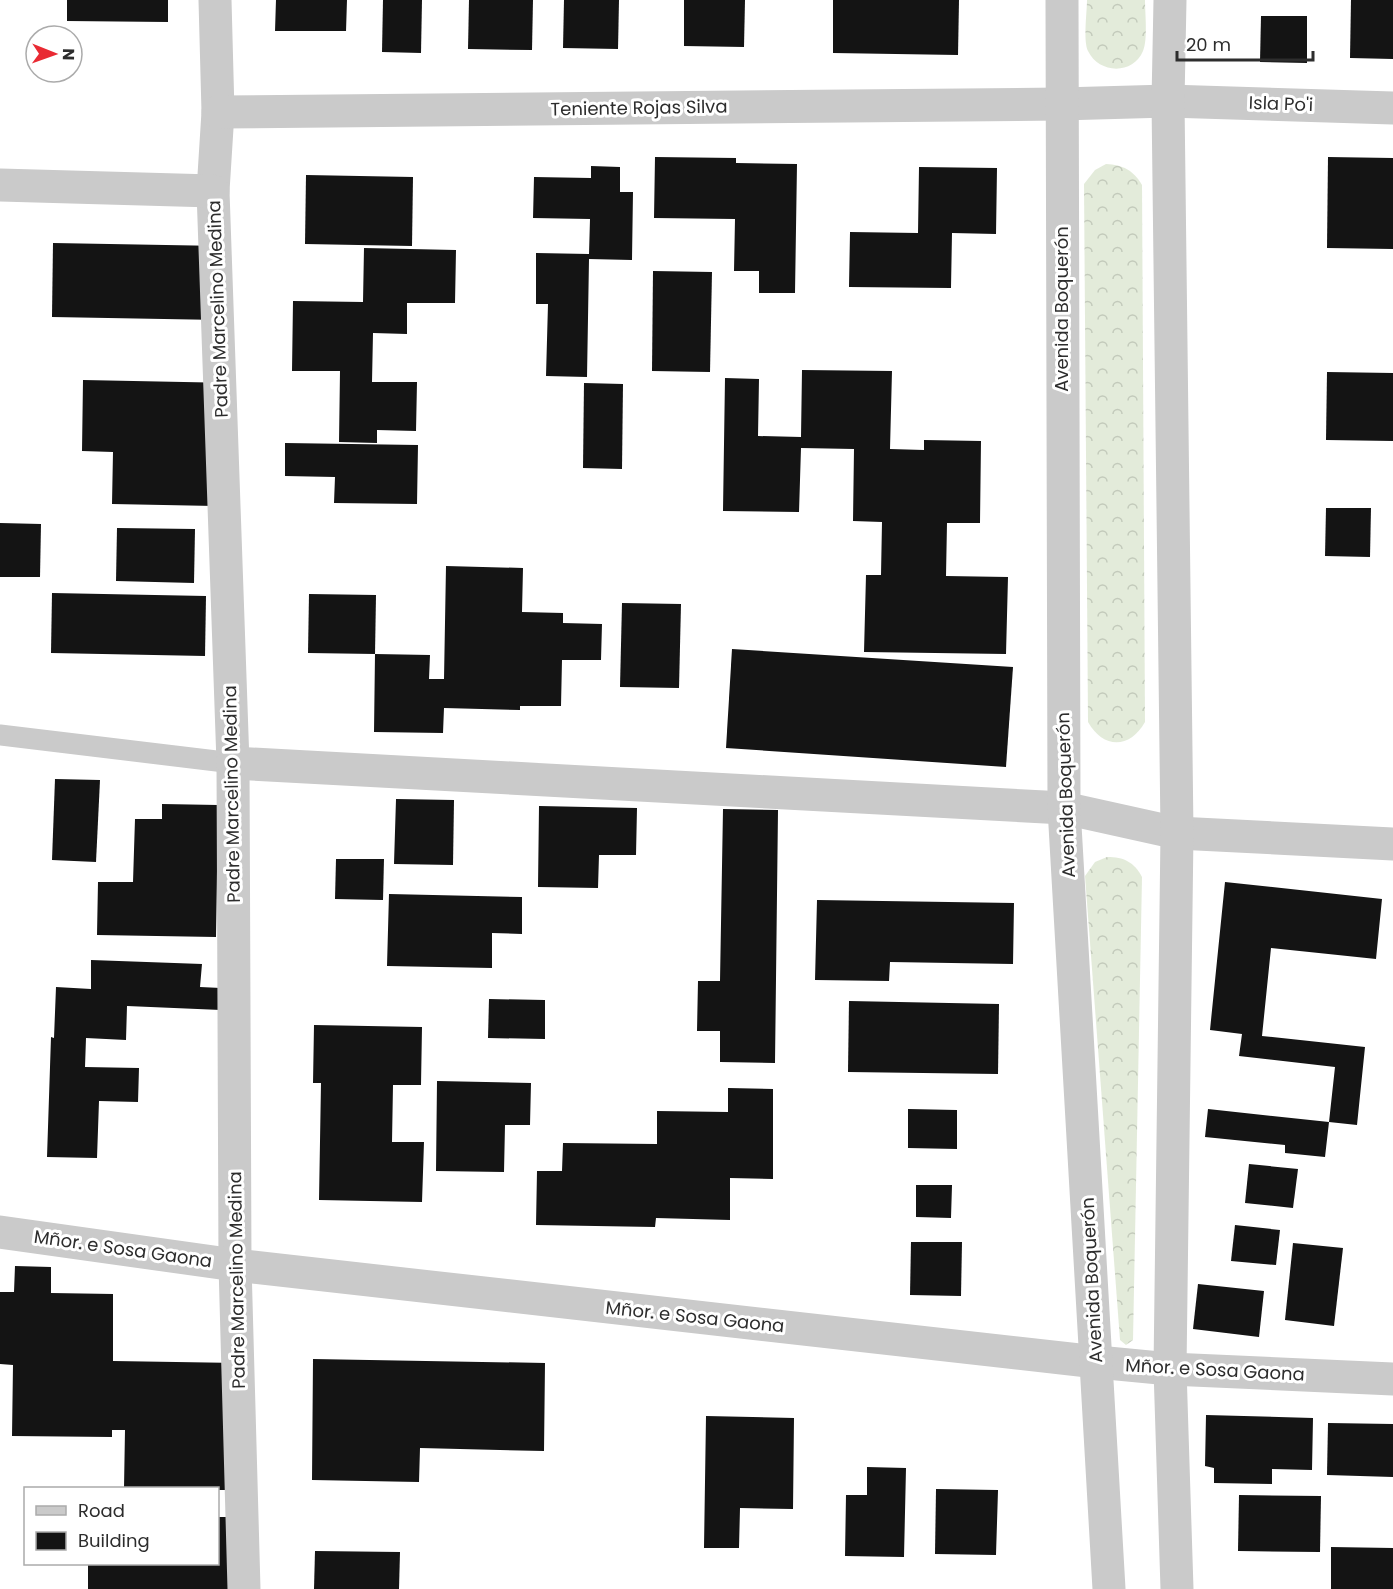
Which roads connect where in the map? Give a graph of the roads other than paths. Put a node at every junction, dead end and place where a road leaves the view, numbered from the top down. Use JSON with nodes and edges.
{"nodes":[{"id":1,"x":215,"y":0,"type":"edge"},
{"id":2,"x":1062,"y":0,"type":"edge"},
{"id":3,"x":1170,"y":0,"type":"edge"},
{"id":4,"x":1168,"y":100,"type":"junction"},
{"id":5,"x":1061,"y":104,"type":"junction"},
{"id":6,"x":1393,"y":108,"type":"edge"},
{"id":7,"x":218,"y":112,"type":"junction"},
{"id":8,"x":0,"y":185,"type":"edge"},
{"id":9,"x":213,"y":190,"type":"junction"},
{"id":10,"x":0,"y":735,"type":"edge"},
{"id":11,"x":233,"y":763,"type":"junction"},
{"id":12,"x":1064,"y":808,"type":"junction"},
{"id":13,"x":1177,"y":833,"type":"junction"},
{"id":14,"x":1393,"y":844,"type":"edge"},
{"id":15,"x":0,"y":1232,"type":"edge"},
{"id":16,"x":235,"y":1265,"type":"junction"},
{"id":17,"x":1097,"y":1362,"type":"junction"},
{"id":18,"x":1170,"y":1370,"type":"junction"},
{"id":19,"x":1393,"y":1379,"type":"edge"},
{"id":20,"x":244,"y":1589,"type":"edge"},
{"id":21,"x":1109,"y":1589,"type":"edge"},
{"id":22,"x":1177,"y":1589,"type":"edge"}],
"edges":[{"from":1,"to":7,"type":"street","name":"Padre Marcelino Medina"},
{"from":2,"to":5,"type":"street","name":"Avenida Boquerón"},
{"from":3,"to":4,"type":"street"},
{"from":4,"to":5,"type":"street","name":"Isla Po'i"},
{"from":4,"to":6,"type":"street","name":"Isla Po'i"},
{"from":4,"to":13,"type":"street"},
{"from":5,"to":7,"type":"street","name":"Teniente Rojas Silva"},
{"from":5,"to":12,"type":"street","name":"Avenida Boquerón"},
{"from":7,"to":9,"type":"street","name":"Padre Marcelino Medina"},
{"from":8,"to":9,"type":"street"},
{"from":9,"to":11,"type":"street","name":"Padre Marcelino Medina"},
{"from":10,"to":11,"type":"lane"},
{"from":11,"to":12,"type":"street"},
{"from":11,"to":16,"type":"street","name":"Padre Marcelino Medina"},
{"from":12,"to":13,"type":"street"},
{"from":12,"to":17,"type":"street","name":"Avenida Boquerón"},
{"from":13,"to":14,"type":"street"},
{"from":13,"to":18,"type":"street"},
{"from":15,"to":16,"type":"street","name":"Mñor. e Sosa Gaona"},
{"from":16,"to":17,"type":"street","name":"Mñor. e Sosa Gaona"},
{"from":16,"to":20,"type":"street","name":"Padre Marcelino Medina"},
{"from":17,"to":18,"type":"street","name":"Mñor. e Sosa Gaona"},
{"from":17,"to":21,"type":"street","name":"Avenida Boquerón"},
{"from":18,"to":19,"type":"street","name":"Mñor. e Sosa Gaona"},
{"from":18,"to":22,"type":"street"}]}
